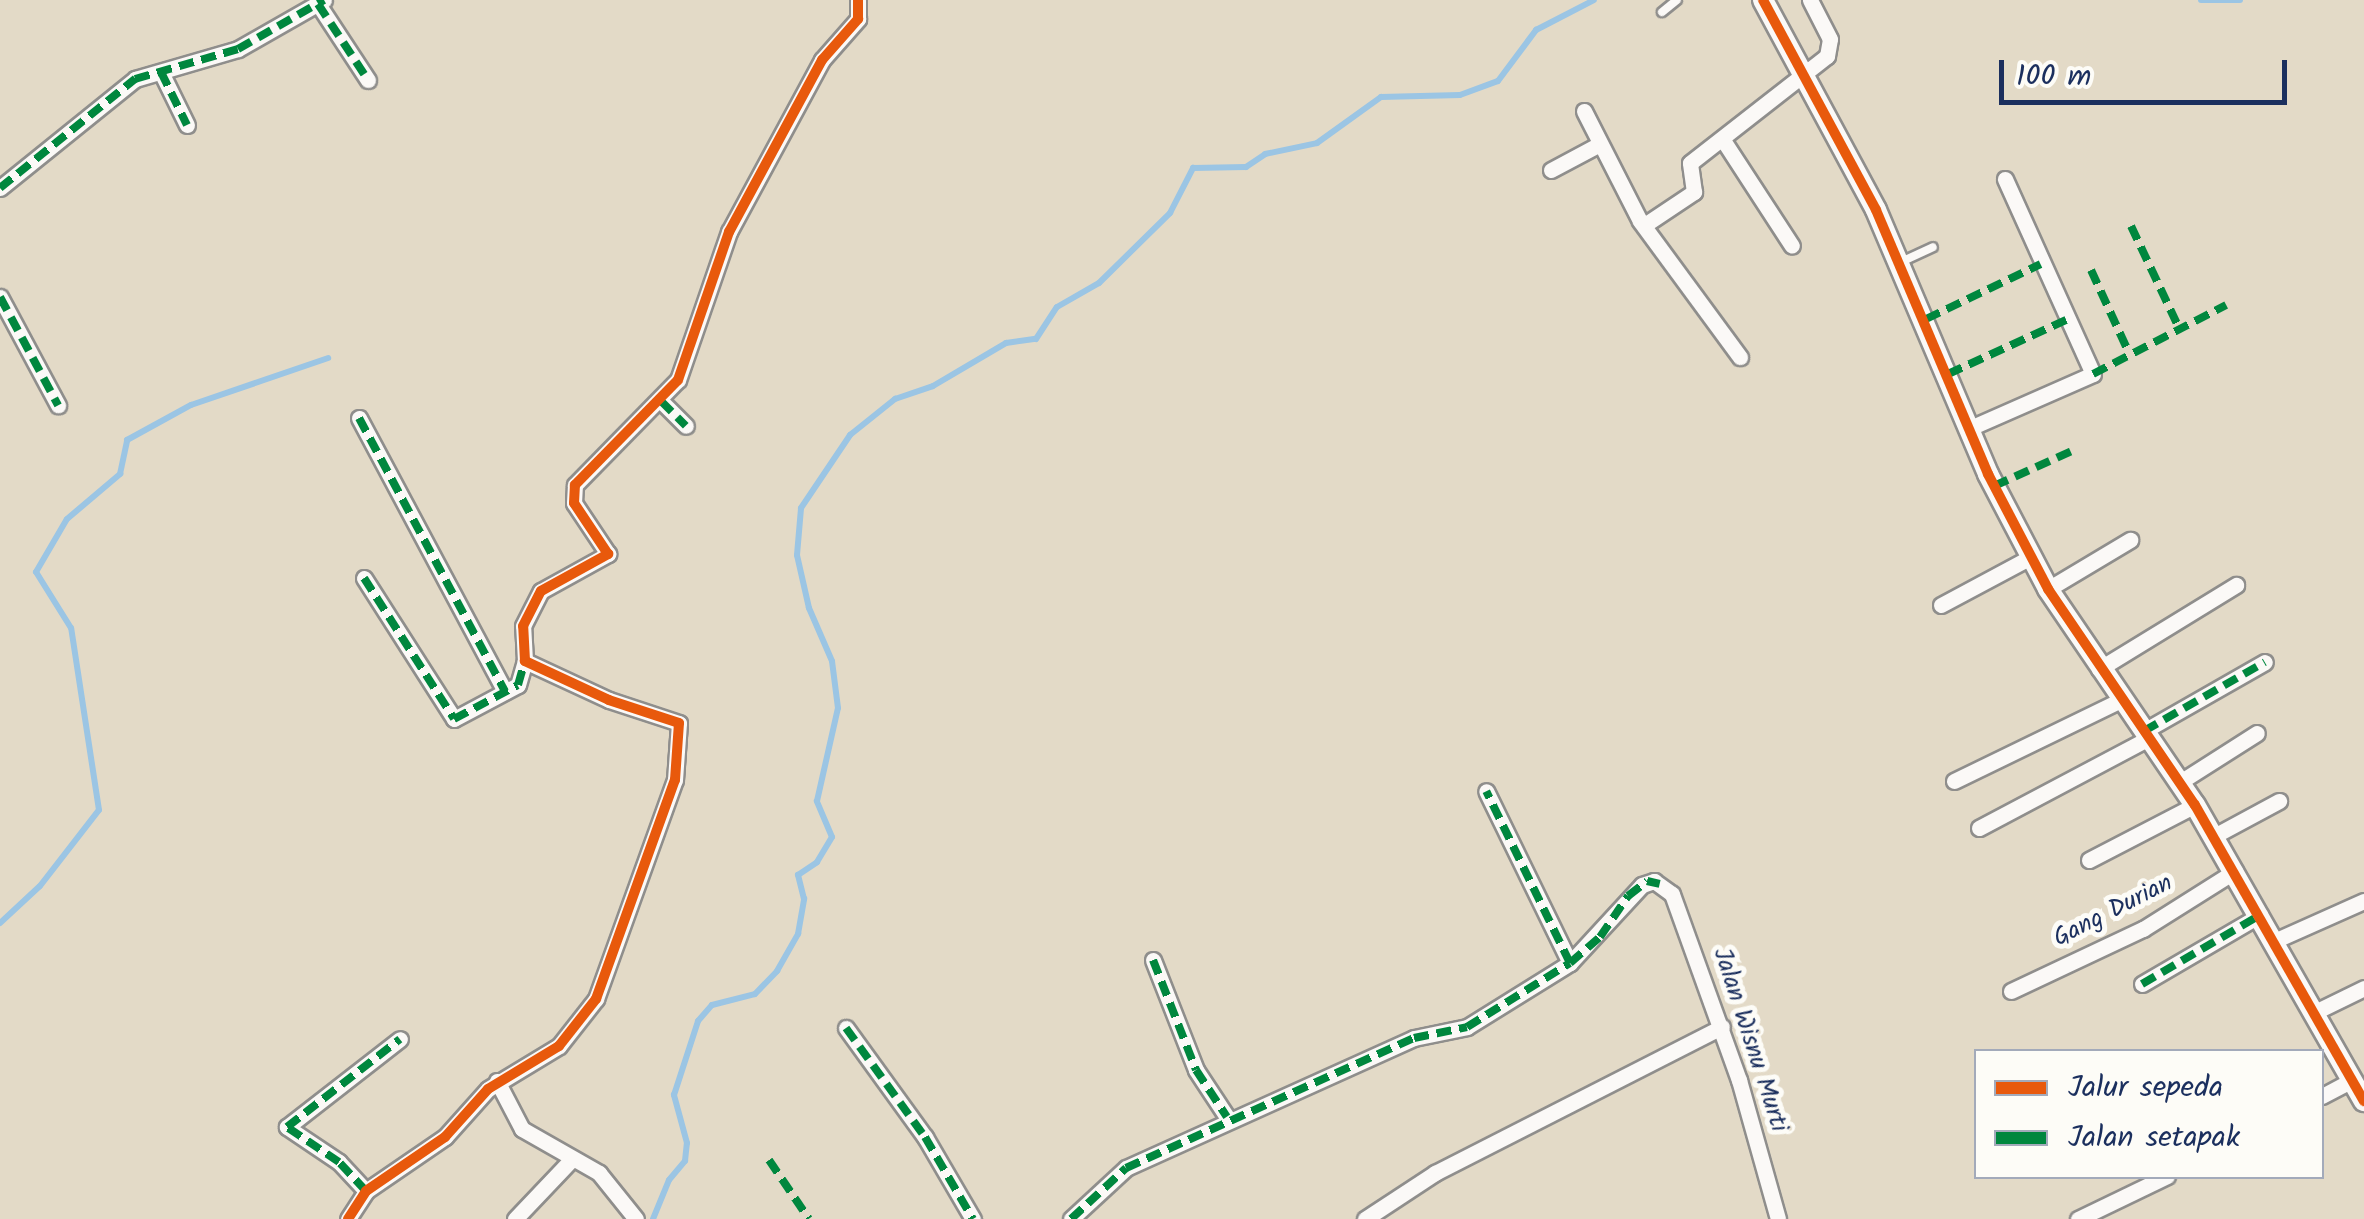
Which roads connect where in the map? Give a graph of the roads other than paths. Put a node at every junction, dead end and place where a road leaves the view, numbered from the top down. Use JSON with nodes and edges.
{"nodes":[{"id":1,"x":858,"y":0,"type":"edge"},
{"id":2,"x":1677,"y":0,"type":"edge"},
{"id":3,"x":1763,"y":0,"type":"edge"},
{"id":4,"x":1810,"y":0,"type":"edge"},
{"id":5,"x":321,"y":2,"type":"edge"},
{"id":6,"x":1662,"y":12,"type":"dead end"},
{"id":7,"x":161,"y":72,"type":"junction"},
{"id":8,"x":1804,"y":79,"type":"junction"},
{"id":9,"x":368,"y":80,"type":"dead end"},
{"id":10,"x":1584,"y":111,"type":"dead end"},
{"id":11,"x":187,"y":125,"type":"dead end"},
{"id":12,"x":1723,"y":140,"type":"junction"},
{"id":13,"x":1600,"y":144,"type":"junction"},
{"id":14,"x":1551,"y":170,"type":"dead end"},
{"id":15,"x":2005,"y":179,"type":"dead end"},
{"id":16,"x":0,"y":188,"type":"edge"},
{"id":17,"x":1646,"y":224,"type":"junction"},
{"id":18,"x":1792,"y":246,"type":"dead end"},
{"id":19,"x":1933,"y":247,"type":"dead end"},
{"id":20,"x":1900,"y":263,"type":"junction"},
{"id":21,"x":0,"y":296,"type":"edge"},
{"id":22,"x":1740,"y":356,"type":"dead end"},
{"id":23,"x":661,"y":401,"type":"junction"},
{"id":24,"x":58,"y":404,"type":"dead end"},
{"id":25,"x":359,"y":418,"type":"dead end"},
{"id":26,"x":686,"y":426,"type":"dead end"},
{"id":27,"x":1970,"y":428,"type":"junction"},
{"id":28,"x":2130,"y":540,"type":"dead end"},
{"id":29,"x":2031,"y":556,"type":"junction"},
{"id":30,"x":364,"y":578,"type":"dead end"},
{"id":31,"x":2236,"y":585,"type":"dead end"},
{"id":32,"x":2048,"y":589,"type":"junction"},
{"id":33,"x":1940,"y":605,"type":"dead end"},
{"id":34,"x":525,"y":661,"type":"junction"},
{"id":35,"x":2265,"y":662,"type":"dead end"},
{"id":36,"x":2099,"y":670,"type":"junction"},
{"id":37,"x":505,"y":692,"type":"junction"},
{"id":38,"x":2121,"y":700,"type":"junction"},
{"id":39,"x":2257,"y":733,"type":"dead end"},
{"id":40,"x":2146,"y":734,"type":"junction"},
{"id":41,"x":1954,"y":781,"type":"dead end"},
{"id":42,"x":2180,"y":782,"type":"junction"},
{"id":43,"x":1486,"y":790,"type":"dead end"},
{"id":44,"x":2278,"y":801,"type":"dead end"},
{"id":45,"x":2194,"y":805,"type":"junction"},
{"id":46,"x":1979,"y":828,"type":"dead end"},
{"id":47,"x":2214,"y":836,"type":"junction"},
{"id":48,"x":2089,"y":860,"type":"dead end"},
{"id":49,"x":2236,"y":871,"type":"junction"},
{"id":50,"x":2364,"y":902,"type":"edge"},
{"id":51,"x":2260,"y":915,"type":"junction"},
{"id":52,"x":2274,"y":941,"type":"junction"},
{"id":53,"x":1153,"y":960,"type":"dead end"},
{"id":54,"x":1570,"y":963,"type":"junction"},
{"id":55,"x":2142,"y":984,"type":"dead end"},
{"id":56,"x":2364,"y":988,"type":"edge"},
{"id":57,"x":2010,"y":991,"type":"dead end"},
{"id":58,"x":2312,"y":1013,"type":"junction"},
{"id":59,"x":846,"y":1028,"type":"dead end"},
{"id":60,"x":1722,"y":1028,"type":"junction"},
{"id":61,"x":400,"y":1039,"type":"dead end"},
{"id":62,"x":2352,"y":1080,"type":"junction"},
{"id":63,"x":497,"y":1082,"type":"junction"},
{"id":64,"x":2324,"y":1095,"type":"edge"},
{"id":65,"x":2364,"y":1101,"type":"edge"},
{"id":66,"x":1226,"y":1117,"type":"junction"},
{"id":67,"x":570,"y":1161,"type":"junction"},
{"id":68,"x":2160,"y":1179,"type":"edge"},
{"id":69,"x":366,"y":1192,"type":"junction"},
{"id":70,"x":348,"y":1219,"type":"edge"},
{"id":71,"x":515,"y":1219,"type":"edge"},
{"id":72,"x":636,"y":1219,"type":"edge"},
{"id":73,"x":974,"y":1219,"type":"edge"},
{"id":74,"x":1071,"y":1219,"type":"edge"},
{"id":75,"x":1365,"y":1219,"type":"edge"},
{"id":76,"x":1778,"y":1219,"type":"edge"},
{"id":77,"x":2078,"y":1219,"type":"edge"}],
"edges":[{"from":1,"to":23,"type":"street"},
{"from":2,"to":6,"type":"lane"},
{"from":3,"to":8,"type":"street"},
{"from":4,"to":8,"type":"street"},
{"from":5,"to":7,"type":"street"},
{"from":5,"to":9,"type":"street"},
{"from":7,"to":11,"type":"street"},
{"from":7,"to":16,"type":"street"},
{"from":8,"to":12,"type":"street"},
{"from":8,"to":20,"type":"street"},
{"from":10,"to":13,"type":"street"},
{"from":12,"to":17,"type":"street"},
{"from":12,"to":18,"type":"street"},
{"from":13,"to":14,"type":"street"},
{"from":13,"to":17,"type":"street"},
{"from":15,"to":27,"type":"street"},
{"from":17,"to":22,"type":"street"},
{"from":19,"to":20,"type":"lane"},
{"from":20,"to":27,"type":"street"},
{"from":21,"to":24,"type":"street"},
{"from":23,"to":26,"type":"street"},
{"from":23,"to":34,"type":"street"},
{"from":25,"to":37,"type":"street"},
{"from":27,"to":29,"type":"street"},
{"from":28,"to":32,"type":"street"},
{"from":29,"to":32,"type":"street"},
{"from":29,"to":33,"type":"street"},
{"from":30,"to":37,"type":"street"},
{"from":31,"to":36,"type":"street"},
{"from":32,"to":36,"type":"street"},
{"from":34,"to":37,"type":"street"},
{"from":34,"to":63,"type":"street"},
{"from":35,"to":40,"type":"street"},
{"from":36,"to":38,"type":"street"},
{"from":38,"to":40,"type":"street"},
{"from":38,"to":41,"type":"street"},
{"from":39,"to":42,"type":"street"},
{"from":40,"to":42,"type":"street"},
{"from":40,"to":46,"type":"street"},
{"from":42,"to":45,"type":"street"},
{"from":43,"to":54,"type":"street"},
{"from":44,"to":47,"type":"street"},
{"from":45,"to":47,"type":"street"},
{"from":45,"to":48,"type":"street"},
{"from":47,"to":49,"type":"street"},
{"from":49,"to":51,"type":"street"},
{"from":49,"to":57,"type":"street","name":"Gang Durian"},
{"from":50,"to":52,"type":"street"},
{"from":51,"to":52,"type":"street"},
{"from":51,"to":55,"type":"street"},
{"from":52,"to":58,"type":"street"},
{"from":53,"to":66,"type":"street"},
{"from":54,"to":60,"type":"street","name":"Jalan Wisnu Murti"},
{"from":54,"to":66,"type":"street"},
{"from":56,"to":58,"type":"street"},
{"from":58,"to":62,"type":"street"},
{"from":59,"to":73,"type":"street"},
{"from":60,"to":75,"type":"street"},
{"from":60,"to":76,"type":"street","name":"Jalan Wisnu Murti"},
{"from":61,"to":69,"type":"street"},
{"from":62,"to":64,"type":"street"},
{"from":62,"to":65,"type":"street"},
{"from":63,"to":67,"type":"street"},
{"from":63,"to":69,"type":"street"},
{"from":66,"to":74,"type":"street"},
{"from":67,"to":71,"type":"street"},
{"from":67,"to":72,"type":"street"},
{"from":68,"to":77,"type":"street"},
{"from":69,"to":70,"type":"street"}]}
